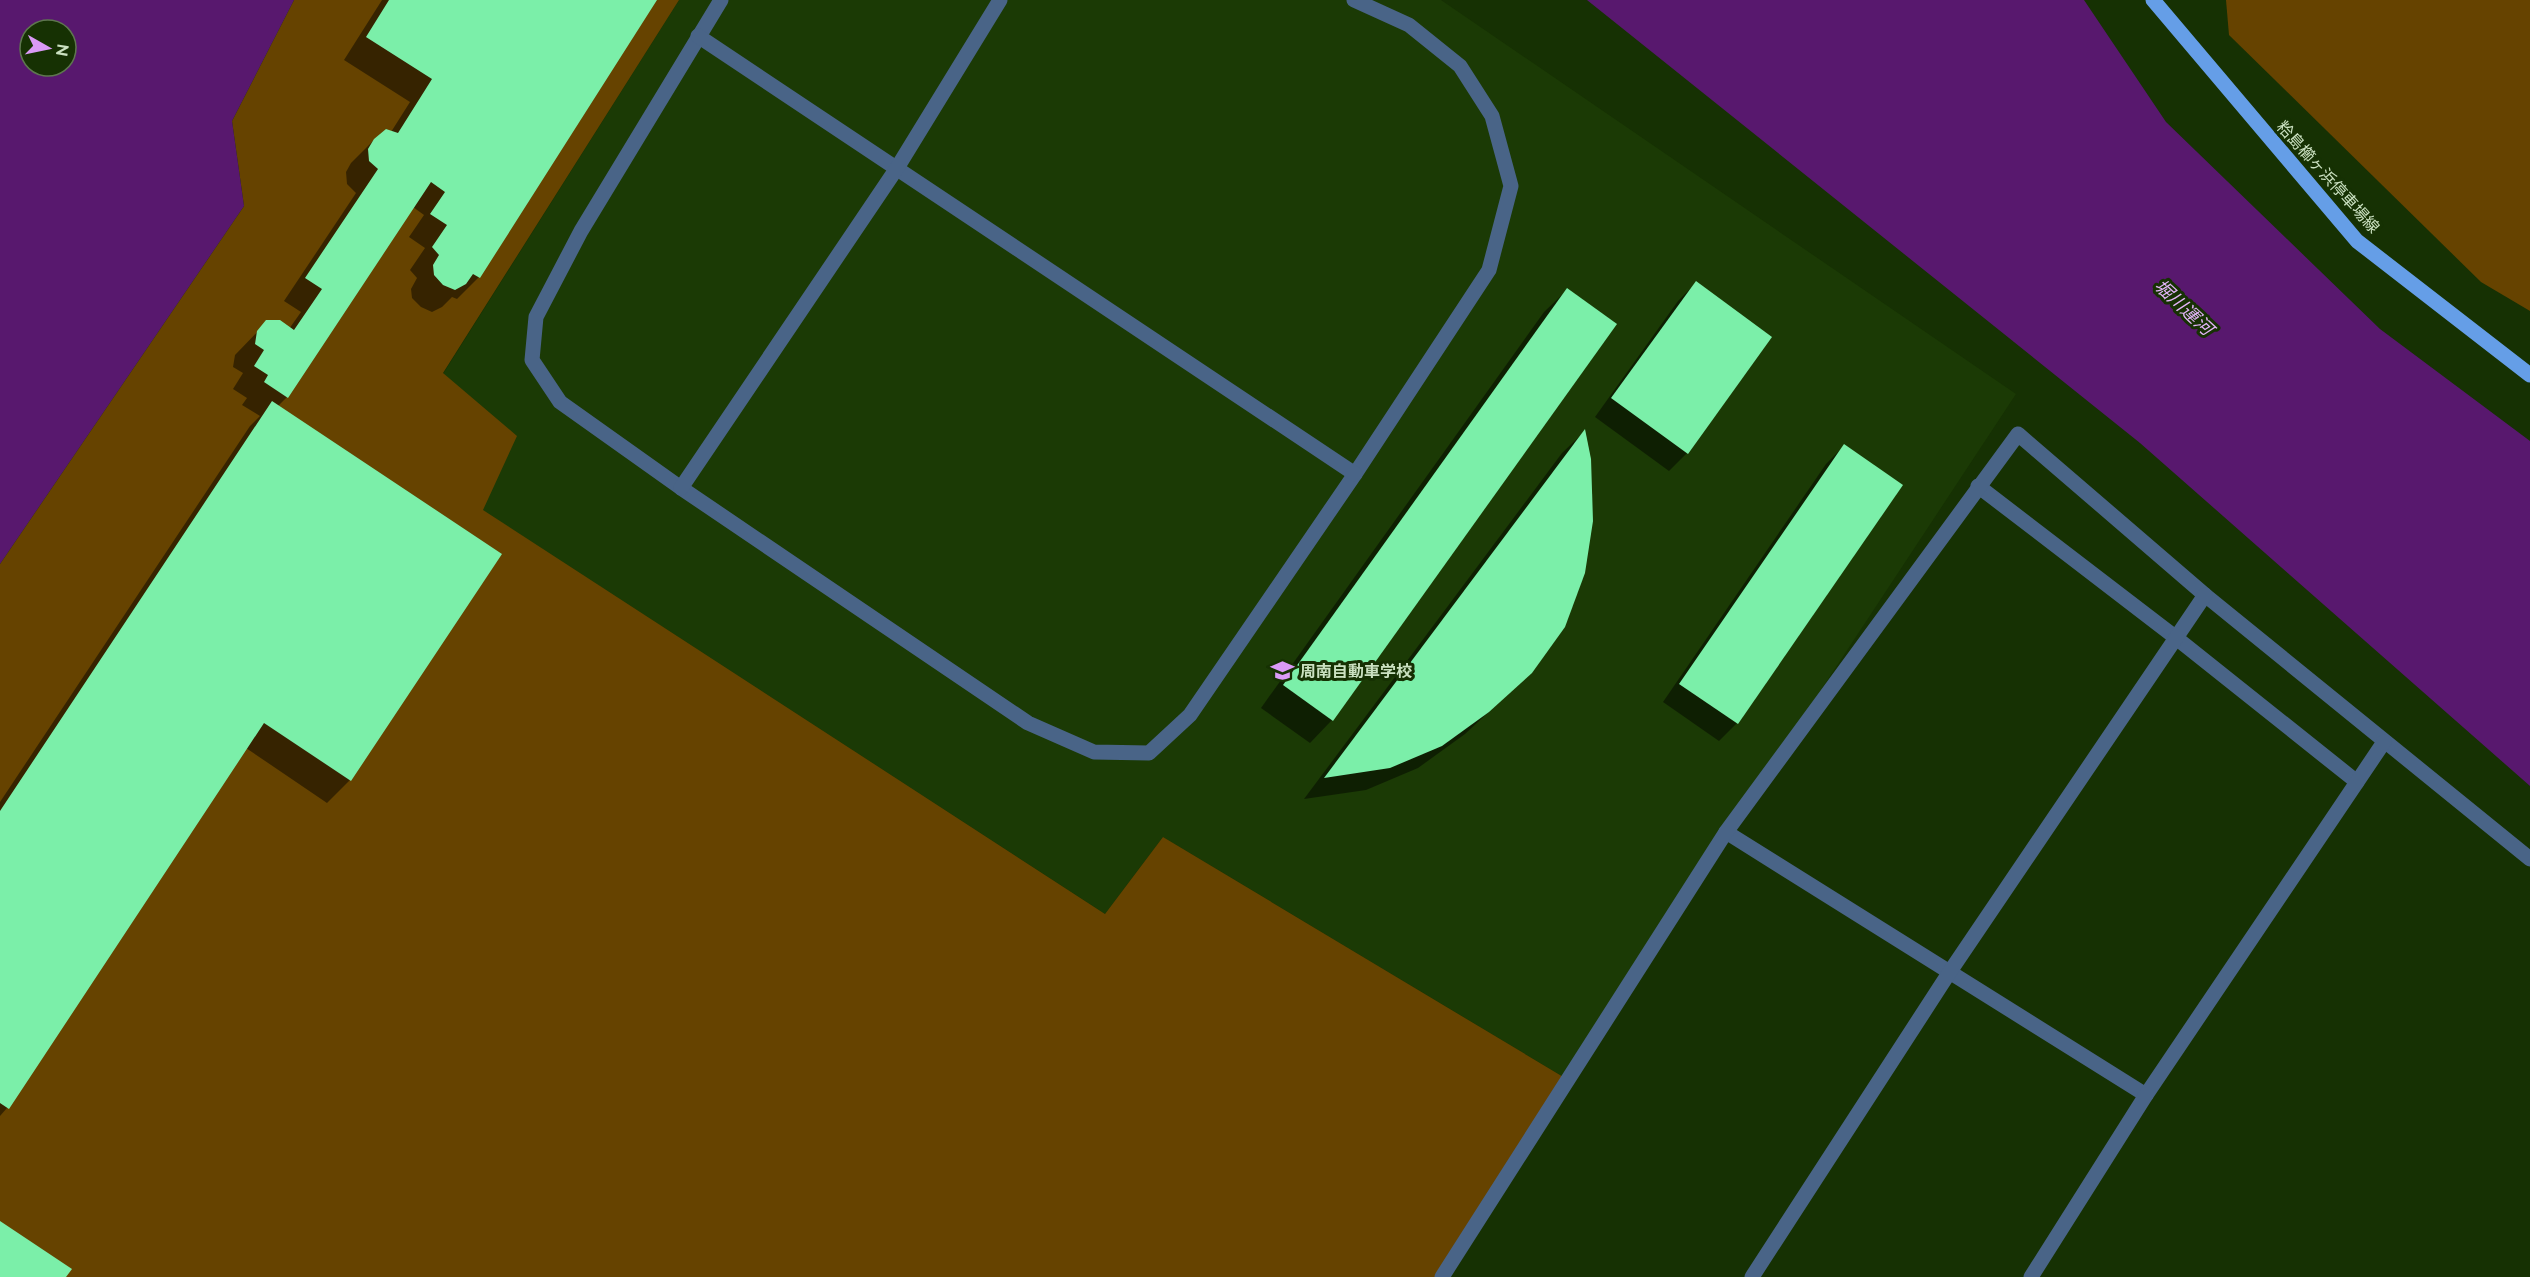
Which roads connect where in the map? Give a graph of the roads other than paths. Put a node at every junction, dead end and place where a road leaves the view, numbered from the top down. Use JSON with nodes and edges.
{"nodes":[{"id":1,"x":720,"y":0,"type":"edge"},
{"id":2,"x":1000,"y":0,"type":"edge"},
{"id":3,"x":1354,"y":0,"type":"edge"},
{"id":4,"x":2153,"y":0,"type":"edge"},
{"id":5,"x":698,"y":36,"type":"junction"},
{"id":6,"x":897,"y":168,"type":"junction"},
{"id":7,"x":2530,"y":375,"type":"edge"},
{"id":8,"x":1354,"y":474,"type":"junction"},
{"id":9,"x":1978,"y":486,"type":"junction"},
{"id":10,"x":681,"y":488,"type":"junction"},
{"id":11,"x":2205,"y":595,"type":"junction"},
{"id":12,"x":2175,"y":637,"type":"junction"},
{"id":13,"x":2384,"y":742,"type":"junction"},
{"id":14,"x":2357,"y":782,"type":"junction"},
{"id":15,"x":1726,"y":832,"type":"junction"},
{"id":16,"x":2530,"y":859,"type":"edge"},
{"id":17,"x":1949,"y":973,"type":"junction"},
{"id":18,"x":2146,"y":1095,"type":"junction"},
{"id":19,"x":1442,"y":1277,"type":"edge"},
{"id":20,"x":1752,"y":1277,"type":"edge"},
{"id":21,"x":2031,"y":1277,"type":"edge"}],
"edges":[{"from":1,"to":5,"type":"street"},
{"from":2,"to":6,"type":"street"},
{"from":3,"to":8,"type":"street"},
{"from":4,"to":7,"type":"main road","name":"粭島櫛ヶ浜停車場線"},
{"from":5,"to":6,"type":"street"},
{"from":5,"to":10,"type":"street"},
{"from":6,"to":8,"type":"street"},
{"from":6,"to":10,"type":"street"},
{"from":8,"to":10,"type":"street"},
{"from":9,"to":11,"type":"street"},
{"from":9,"to":12,"type":"street"},
{"from":9,"to":15,"type":"street"},
{"from":11,"to":12,"type":"street"},
{"from":11,"to":13,"type":"street"},
{"from":12,"to":14,"type":"street"},
{"from":12,"to":17,"type":"street"},
{"from":13,"to":14,"type":"street"},
{"from":13,"to":16,"type":"street"},
{"from":14,"to":18,"type":"street"},
{"from":15,"to":17,"type":"street"},
{"from":15,"to":19,"type":"street"},
{"from":17,"to":18,"type":"street"},
{"from":17,"to":20,"type":"street"},
{"from":18,"to":21,"type":"street"}]}
